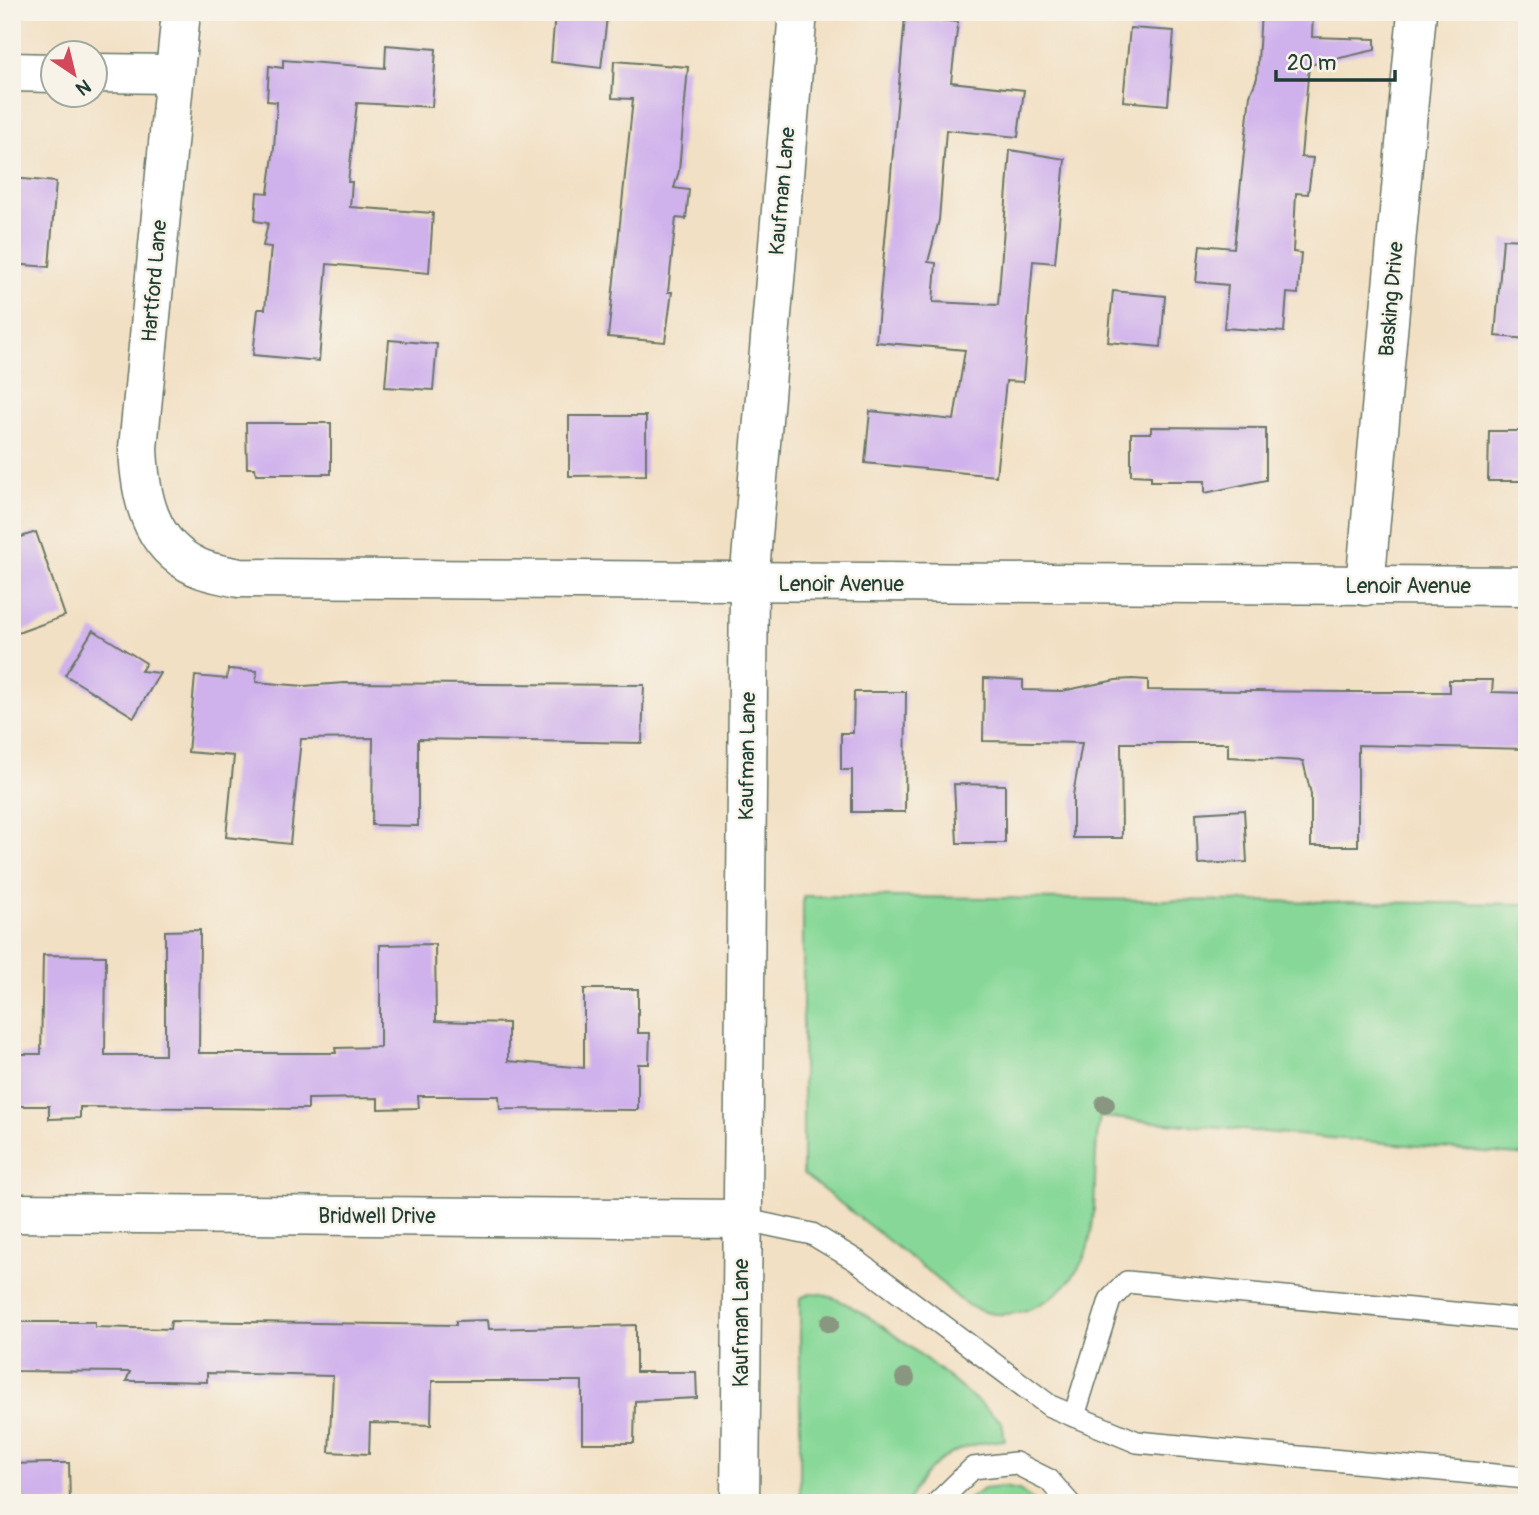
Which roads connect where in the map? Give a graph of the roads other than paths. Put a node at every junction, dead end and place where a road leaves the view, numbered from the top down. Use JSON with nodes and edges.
{"nodes":[{"id":1,"x":180,"y":12,"type":"edge"},
{"id":2,"x":798,"y":12,"type":"edge"},
{"id":3,"x":1418,"y":12,"type":"edge"},
{"id":4,"x":12,"y":72,"type":"edge"},
{"id":5,"x":38,"y":73,"type":"edge"},
{"id":6,"x":108,"y":73,"type":"edge"},
{"id":7,"x":174,"y":74,"type":"junction"},
{"id":8,"x":166,"y":543,"type":"joint"},
{"id":9,"x":749,"y":583,"type":"junction"},
{"id":10,"x":1365,"y":586,"type":"junction"},
{"id":11,"x":1527,"y":586,"type":"edge"},
{"id":12,"x":12,"y":1213,"type":"edge"},
{"id":13,"x":741,"y":1219,"type":"junction"},
{"id":14,"x":1527,"y":1320,"type":"edge"},
{"id":15,"x":1074,"y":1416,"type":"junction"},
{"id":16,"x":1527,"y":1478,"type":"edge"},
{"id":17,"x":740,"y":1503,"type":"edge"},
{"id":18,"x":937,"y":1503,"type":"edge"},
{"id":19,"x":1069,"y":1503,"type":"edge"}],
"edges":[{"from":1,"to":7,"type":"street","name":"Hartford Lane"},
{"from":2,"to":9,"type":"street","name":"Kaufman Lane"},
{"from":3,"to":10,"type":"street","name":"Basking Drive"},
{"from":4,"to":5,"type":"street"},
{"from":6,"to":7,"type":"street"},
{"from":7,"to":8,"type":"street","name":"Hartford Lane"},
{"from":8,"to":9,"type":"street","name":"Lenoir Avenue"},
{"from":9,"to":10,"type":"street","name":"Lenoir Avenue"},
{"from":9,"to":13,"type":"street","name":"Kaufman Lane"},
{"from":10,"to":11,"type":"street","name":"Lenoir Avenue"},
{"from":12,"to":13,"type":"street","name":"Bridwell Drive"},
{"from":13,"to":15,"type":"lane"},
{"from":13,"to":17,"type":"street","name":"Kaufman Lane"},
{"from":14,"to":15,"type":"lane"},
{"from":15,"to":16,"type":"lane"},
{"from":18,"to":19,"type":"lane"}]}
